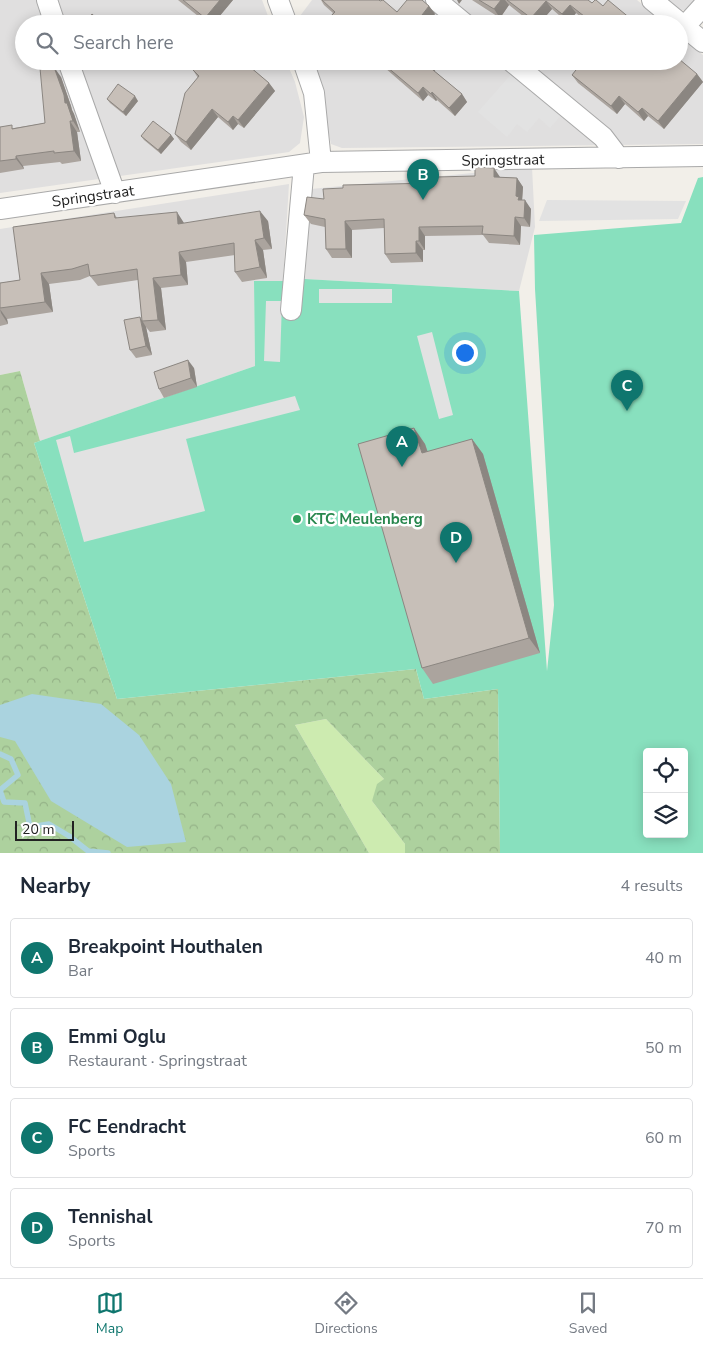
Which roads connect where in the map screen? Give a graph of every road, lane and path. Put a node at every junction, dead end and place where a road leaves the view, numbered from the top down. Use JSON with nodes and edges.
{"nodes":[{"id":1,"x":47,"y":0,"type":"edge"},
{"id":2,"x":278,"y":0,"type":"edge"},
{"id":3,"x":436,"y":0,"type":"edge"},
{"id":4,"x":652,"y":0,"type":"edge"},
{"id":5,"x":703,"y":6,"type":"edge"},
{"id":6,"x":52,"y":15,"type":"edge"},
{"id":7,"x":284,"y":15,"type":"edge"},
{"id":8,"x":454,"y":15,"type":"edge"},
{"id":9,"x":670,"y":15,"type":"edge"},
{"id":10,"x":688,"y":23,"type":"edge"},
{"id":11,"x":688,"y":30,"type":"edge"},
{"id":12,"x":703,"y":42,"type":"edge"},
{"id":13,"x":71,"y":70,"type":"edge"},
{"id":14,"x":306,"y":70,"type":"edge"},
{"id":15,"x":522,"y":70,"type":"edge"},
{"id":16,"x":703,"y":156,"type":"edge"},
{"id":17,"x":620,"y":158,"type":"junction"},
{"id":18,"x":312,"y":163,"type":"junction"},
{"id":19,"x":115,"y":193,"type":"junction"},
{"id":20,"x":0,"y":209,"type":"edge"},
{"id":21,"x":291,"y":310,"type":"dead end"}],
"edges":[{"from":1,"to":6,"type":"street"},
{"from":2,"to":7,"type":"street"},
{"from":3,"to":8,"type":"street"},
{"from":4,"to":9,"type":"street"},
{"from":5,"to":10,"type":"street"},
{"from":11,"to":12,"type":"street"},
{"from":13,"to":19,"type":"street"},
{"from":14,"to":18,"type":"street"},
{"from":15,"to":17,"type":"street"},
{"from":16,"to":17,"type":"street","name":"Springstraat"},
{"from":17,"to":18,"type":"street","name":"Springstraat"},
{"from":18,"to":19,"type":"street","name":"Springstraat"},
{"from":18,"to":21,"type":"street"},
{"from":19,"to":20,"type":"street","name":"Springstraat"}]}
